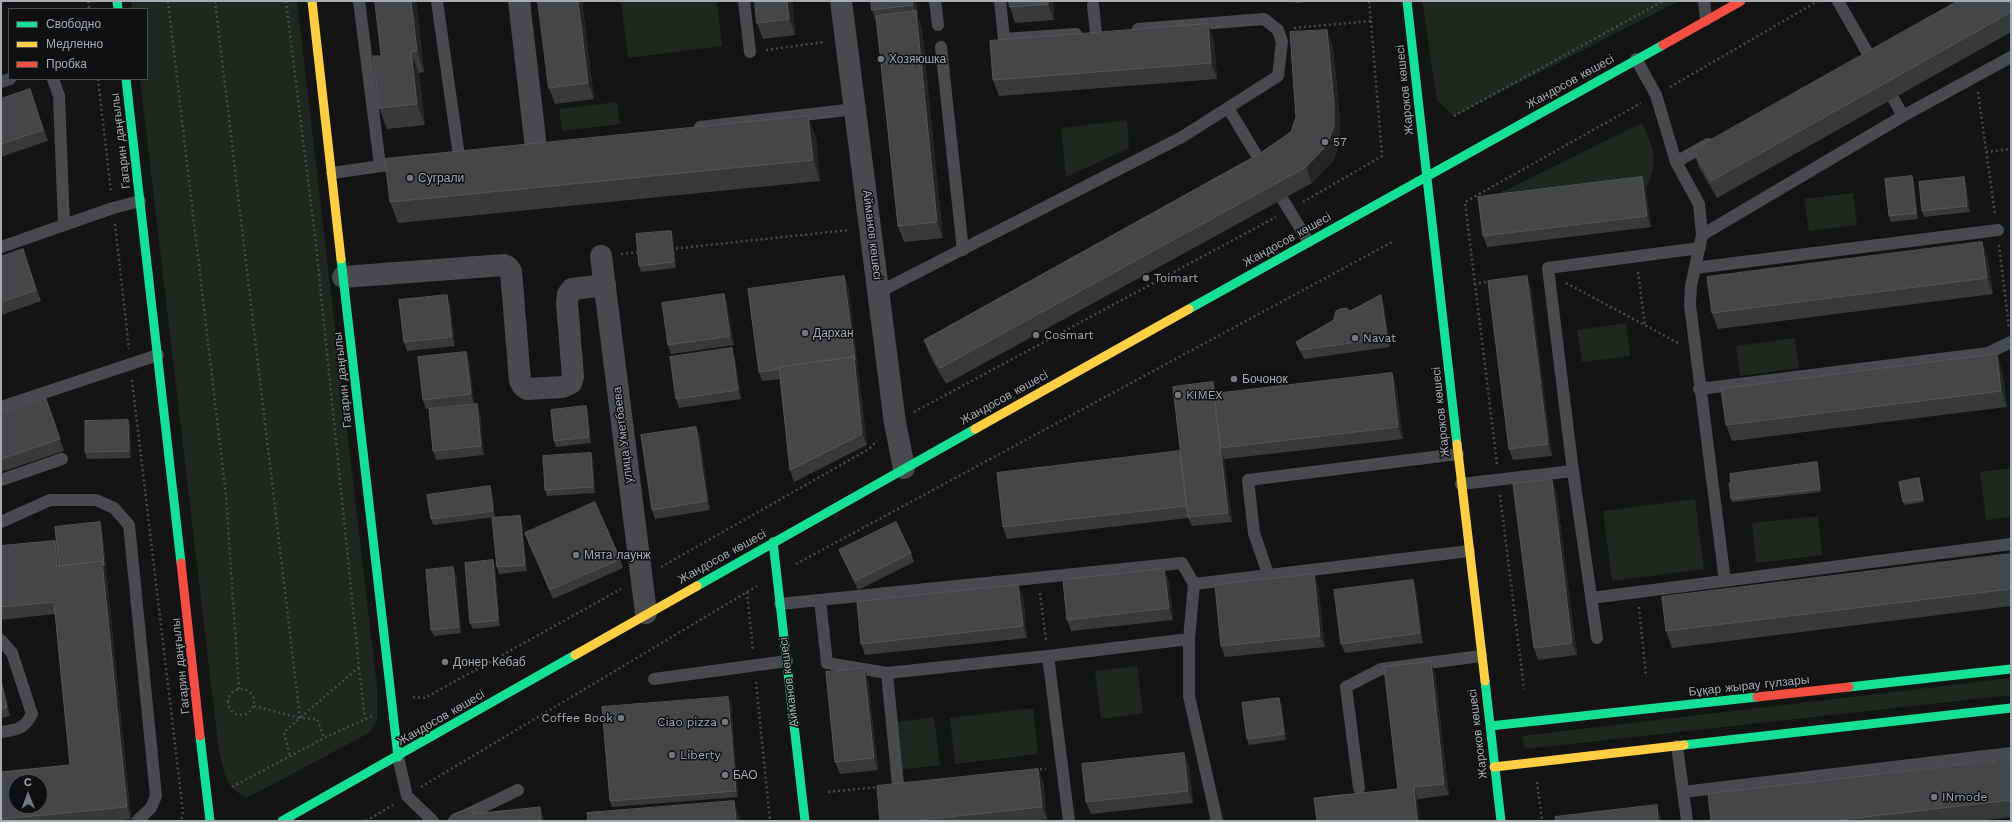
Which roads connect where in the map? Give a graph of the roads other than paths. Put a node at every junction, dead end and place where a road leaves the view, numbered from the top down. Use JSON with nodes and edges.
{"nodes":[{"id":1,"x":312,"y":1,"type":"edge"},
{"id":2,"x":359,"y":1,"type":"edge"},
{"id":3,"x":437,"y":1,"type":"edge"},
{"id":4,"x":519,"y":1,"type":"edge"},
{"id":5,"x":744,"y":1,"type":"edge"},
{"id":6,"x":841,"y":1,"type":"edge"},
{"id":7,"x":935,"y":1,"type":"edge"},
{"id":8,"x":1000,"y":1,"type":"edge"},
{"id":9,"x":1407,"y":1,"type":"edge"},
{"id":10,"x":1704,"y":1,"type":"edge"},
{"id":11,"x":1741,"y":1,"type":"edge"},
{"id":12,"x":1838,"y":1,"type":"edge"},
{"id":13,"x":1093,"y":5,"type":"dead end"},
{"id":14,"x":1706,"y":20,"type":"junction"},
{"id":15,"x":938,"y":25,"type":"dead end"},
{"id":16,"x":1127,"y":30,"type":"edge"},
{"id":17,"x":1112,"y":32,"type":"edge"},
{"id":18,"x":1096,"y":33,"type":"junction"},
{"id":19,"x":1880,"y":46,"type":"edge"},
{"id":20,"x":941,"y":47,"type":"dead end"},
{"id":21,"x":750,"y":52,"type":"road end"},
{"id":22,"x":1868,"y":53,"type":"junction"},
{"id":23,"x":2011,"y":57,"type":"edge"},
{"id":24,"x":1636,"y":59,"type":"junction"},
{"id":25,"x":1854,"y":61,"type":"edge"},
{"id":26,"x":1875,"y":67,"type":"edge"},
{"id":27,"x":53,"y":80,"type":"edge"},
{"id":28,"x":126,"y":80,"type":"edge"},
{"id":29,"x":1893,"y":98,"type":"edge"},
{"id":30,"x":1228,"y":108,"type":"junction"},
{"id":31,"x":855,"y":109,"type":"junction"},
{"id":32,"x":1903,"y":116,"type":"junction"},
{"id":33,"x":689,"y":129,"type":"edge"},
{"id":34,"x":1720,"y":137,"type":"edge"},
{"id":35,"x":536,"y":148,"type":"edge"},
{"id":36,"x":475,"y":154,"type":"edge"},
{"id":37,"x":459,"y":156,"type":"junction"},
{"id":38,"x":443,"y":158,"type":"edge"},
{"id":39,"x":412,"y":162,"type":"edge"},
{"id":40,"x":1676,"y":162,"type":"junction"},
{"id":41,"x":380,"y":165,"type":"junction"},
{"id":42,"x":1265,"y":170,"type":"edge"},
{"id":43,"x":332,"y":173,"type":"junction"},
{"id":44,"x":1426,"y":176,"type":"junction"},
{"id":45,"x":140,"y":202,"type":"junction"},
{"id":46,"x":1286,"y":205,"type":"edge"},
{"id":47,"x":64,"y":225,"type":"junction"},
{"id":48,"x":1998,"y":230,"type":"dead end"},
{"id":49,"x":1702,"y":235,"type":"junction"},
{"id":50,"x":1308,"y":241,"type":"junction"},
{"id":51,"x":1,"y":247,"type":"edge"},
{"id":52,"x":1700,"y":248,"type":"junction"},
{"id":53,"x":963,"y":250,"type":"junction"},
{"id":54,"x":601,"y":256,"type":"road end"},
{"id":55,"x":1695,"y":268,"type":"junction"},
{"id":56,"x":343,"y":277,"type":"junction"},
{"id":57,"x":604,"y":285,"type":"junction"},
{"id":58,"x":879,"y":292,"type":"junction"},
{"id":59,"x":2011,"y":342,"type":"edge"},
{"id":60,"x":158,"y":355,"type":"junction"},
{"id":61,"x":1699,"y":389,"type":"junction"},
{"id":62,"x":1,"y":407,"type":"edge"},
{"id":63,"x":1458,"y":454,"type":"junction"},
{"id":64,"x":62,"y":459,"type":"dead end"},
{"id":65,"x":904,"y":468,"type":"junction"},
{"id":66,"x":1573,"y":471,"type":"junction"},
{"id":67,"x":1,"y":480,"type":"edge"},
{"id":68,"x":1461,"y":484,"type":"junction"},
{"id":69,"x":1,"y":522,"type":"edge"},
{"id":70,"x":773,"y":542,"type":"junction"},
{"id":71,"x":2011,"y":544,"type":"edge"},
{"id":72,"x":1469,"y":551,"type":"junction"},
{"id":73,"x":1268,"y":574,"type":"junction"},
{"id":74,"x":1725,"y":580,"type":"junction"},
{"id":75,"x":1194,"y":584,"type":"junction"},
{"id":76,"x":1591,"y":598,"type":"junction"},
{"id":77,"x":820,"y":600,"type":"junction"},
{"id":78,"x":780,"y":604,"type":"junction"},
{"id":79,"x":646,"y":613,"type":"junction"},
{"id":80,"x":1597,"y":638,"type":"dead end"},
{"id":81,"x":1189,"y":639,"type":"junction"},
{"id":82,"x":1,"y":640,"type":"edge"},
{"id":83,"x":1048,"y":656,"type":"junction"},
{"id":84,"x":1481,"y":656,"type":"junction"},
{"id":85,"x":787,"y":661,"type":"junction"},
{"id":86,"x":2011,"y":669,"type":"edge"},
{"id":87,"x":887,"y":673,"type":"junction"},
{"id":88,"x":654,"y":679,"type":"dead end"},
{"id":89,"x":2011,"y":708,"type":"edge"},
{"id":90,"x":1490,"y":726,"type":"junction"},
{"id":91,"x":1,"y":732,"type":"edge"},
{"id":92,"x":1677,"y":746,"type":"junction"},
{"id":93,"x":2011,"y":753,"type":"edge"},
{"id":94,"x":398,"y":756,"type":"junction"},
{"id":95,"x":1494,"y":767,"type":"junction"},
{"id":96,"x":898,"y":785,"type":"edge"},
{"id":97,"x":1359,"y":788,"type":"dead end"},
{"id":98,"x":518,"y":790,"type":"dead end"},
{"id":99,"x":1683,"y":792,"type":"junction"},
{"id":100,"x":137,"y":821,"type":"edge"},
{"id":101,"x":210,"y":821,"type":"edge"},
{"id":102,"x":282,"y":821,"type":"edge"},
{"id":103,"x":433,"y":821,"type":"edge"},
{"id":104,"x":454,"y":821,"type":"edge"},
{"id":105,"x":805,"y":821,"type":"edge"},
{"id":106,"x":1069,"y":821,"type":"edge"},
{"id":107,"x":1217,"y":821,"type":"edge"},
{"id":108,"x":1501,"y":821,"type":"edge"},
{"id":109,"x":1687,"y":821,"type":"edge"}],
"edges":[{"from":1,"to":43,"type":"street","name":"Гагарин даңғылы"},
{"from":2,"to":41,"type":"lane"},
{"from":3,"to":37,"type":"lane"},
{"from":4,"to":35,"type":"street"},
{"from":5,"to":21,"type":"lane"},
{"from":6,"to":31,"type":"street","name":"Айманов көшесі"},
{"from":7,"to":15,"type":"lane"},
{"from":8,"to":18,"type":"lane"},
{"from":9,"to":44,"type":"street","name":"Жароков көшесі"},
{"from":10,"to":14,"type":"lane"},
{"from":11,"to":14,"type":"street","name":"Жандосов көшесі"},
{"from":12,"to":22,"type":"lane"},
{"from":13,"to":18,"type":"lane"},
{"from":14,"to":24,"type":"street","name":"Жандосов көшесі"},
{"from":16,"to":30,"type":"lane"},
{"from":17,"to":18,"type":"lane"},
{"from":19,"to":22,"type":"lane"},
{"from":20,"to":53,"type":"lane"},
{"from":22,"to":25,"type":"lane"},
{"from":22,"to":26,"type":"lane"},
{"from":23,"to":32,"type":"lane"},
{"from":24,"to":40,"type":"lane"},
{"from":24,"to":44,"type":"street","name":"Жандосов көшесі"},
{"from":27,"to":47,"type":"lane"},
{"from":28,"to":45,"type":"street","name":"Гагарин даңғылы"},
{"from":29,"to":32,"type":"lane"},
{"from":30,"to":42,"type":"lane"},
{"from":30,"to":53,"type":"lane"},
{"from":31,"to":33,"type":"lane"},
{"from":31,"to":58,"type":"street","name":"Айманов көшесі"},
{"from":32,"to":49,"type":"lane"},
{"from":34,"to":40,"type":"lane"},
{"from":36,"to":37,"type":"lane"},
{"from":37,"to":38,"type":"lane"},
{"from":39,"to":41,"type":"lane"},
{"from":40,"to":49,"type":"lane"},
{"from":41,"to":43,"type":"lane"},
{"from":43,"to":56,"type":"street","name":"Гагарин даңғылы"},
{"from":44,"to":50,"type":"street","name":"Жандосов көшесі"},
{"from":44,"to":63,"type":"street","name":"Жароков көшесі"},
{"from":45,"to":47,"type":"lane"},
{"from":45,"to":60,"type":"street","name":"Гагарин даңғылы"},
{"from":46,"to":50,"type":"lane"},
{"from":47,"to":51,"type":"lane"},
{"from":48,"to":55,"type":"lane"},
{"from":49,"to":52,"type":"lane"},
{"from":50,"to":65,"type":"street","name":"Жандосов көшесі"},
{"from":52,"to":55,"type":"lane"},
{"from":52,"to":66,"type":"lane"},
{"from":53,"to":58,"type":"lane"},
{"from":54,"to":57,"type":"street","name":"улица Уметбаева"},
{"from":55,"to":61,"type":"lane"},
{"from":56,"to":57,"type":"street"},
{"from":56,"to":94,"type":"street","name":"Гагарин даңғылы"},
{"from":57,"to":79,"type":"street","name":"улица Уметбаева"},
{"from":58,"to":65,"type":"street","name":"Айманов көшесі"},
{"from":59,"to":61,"type":"lane"},
{"from":60,"to":62,"type":"lane"},
{"from":60,"to":101,"type":"street","name":"Гагарин даңғылы"},
{"from":61,"to":74,"type":"lane"},
{"from":63,"to":68,"type":"street","name":"Жароков көшесі"},
{"from":63,"to":73,"type":"lane"},
{"from":64,"to":67,"type":"lane"},
{"from":65,"to":70,"type":"street","name":"Жандосов көшесі"},
{"from":66,"to":68,"type":"lane"},
{"from":66,"to":76,"type":"lane"},
{"from":68,"to":72,"type":"street","name":"Жароков көшесі"},
{"from":69,"to":100,"type":"lane"},
{"from":70,"to":78,"type":"street","name":"Айманов көшесі"},
{"from":70,"to":79,"type":"street","name":"Жандосов көшесі"},
{"from":71,"to":74,"type":"lane"},
{"from":72,"to":73,"type":"lane"},
{"from":72,"to":84,"type":"street","name":"Жароков көшесі"},
{"from":73,"to":75,"type":"lane"},
{"from":74,"to":76,"type":"lane"},
{"from":75,"to":77,"type":"lane"},
{"from":75,"to":81,"type":"lane"},
{"from":76,"to":80,"type":"lane"},
{"from":77,"to":78,"type":"lane"},
{"from":77,"to":87,"type":"lane"},
{"from":78,"to":85,"type":"street","name":"Айманов көшесі"},
{"from":79,"to":94,"type":"street","name":"Жандосов көшесі"},
{"from":81,"to":83,"type":"lane"},
{"from":81,"to":107,"type":"lane"},
{"from":82,"to":91,"type":"lane"},
{"from":83,"to":87,"type":"lane"},
{"from":83,"to":106,"type":"lane"},
{"from":84,"to":90,"type":"street","name":"Жароков көшесі"},
{"from":84,"to":97,"type":"lane"},
{"from":85,"to":88,"type":"lane"},
{"from":85,"to":105,"type":"street","name":"Айманов көшесі"},
{"from":86,"to":90,"type":"street","name":"Бұқар жырау гүлзары"},
{"from":87,"to":96,"type":"lane"},
{"from":89,"to":92,"type":"street"},
{"from":90,"to":95,"type":"street","name":"Жароков көшесі"},
{"from":92,"to":95,"type":"street"},
{"from":92,"to":99,"type":"lane"},
{"from":93,"to":99,"type":"lane"},
{"from":94,"to":102,"type":"street","name":"Жандосов көшесі"},
{"from":94,"to":103,"type":"lane"},
{"from":95,"to":108,"type":"street","name":"Жароков көшесі"},
{"from":98,"to":104,"type":"lane"},
{"from":99,"to":109,"type":"lane"}]}
